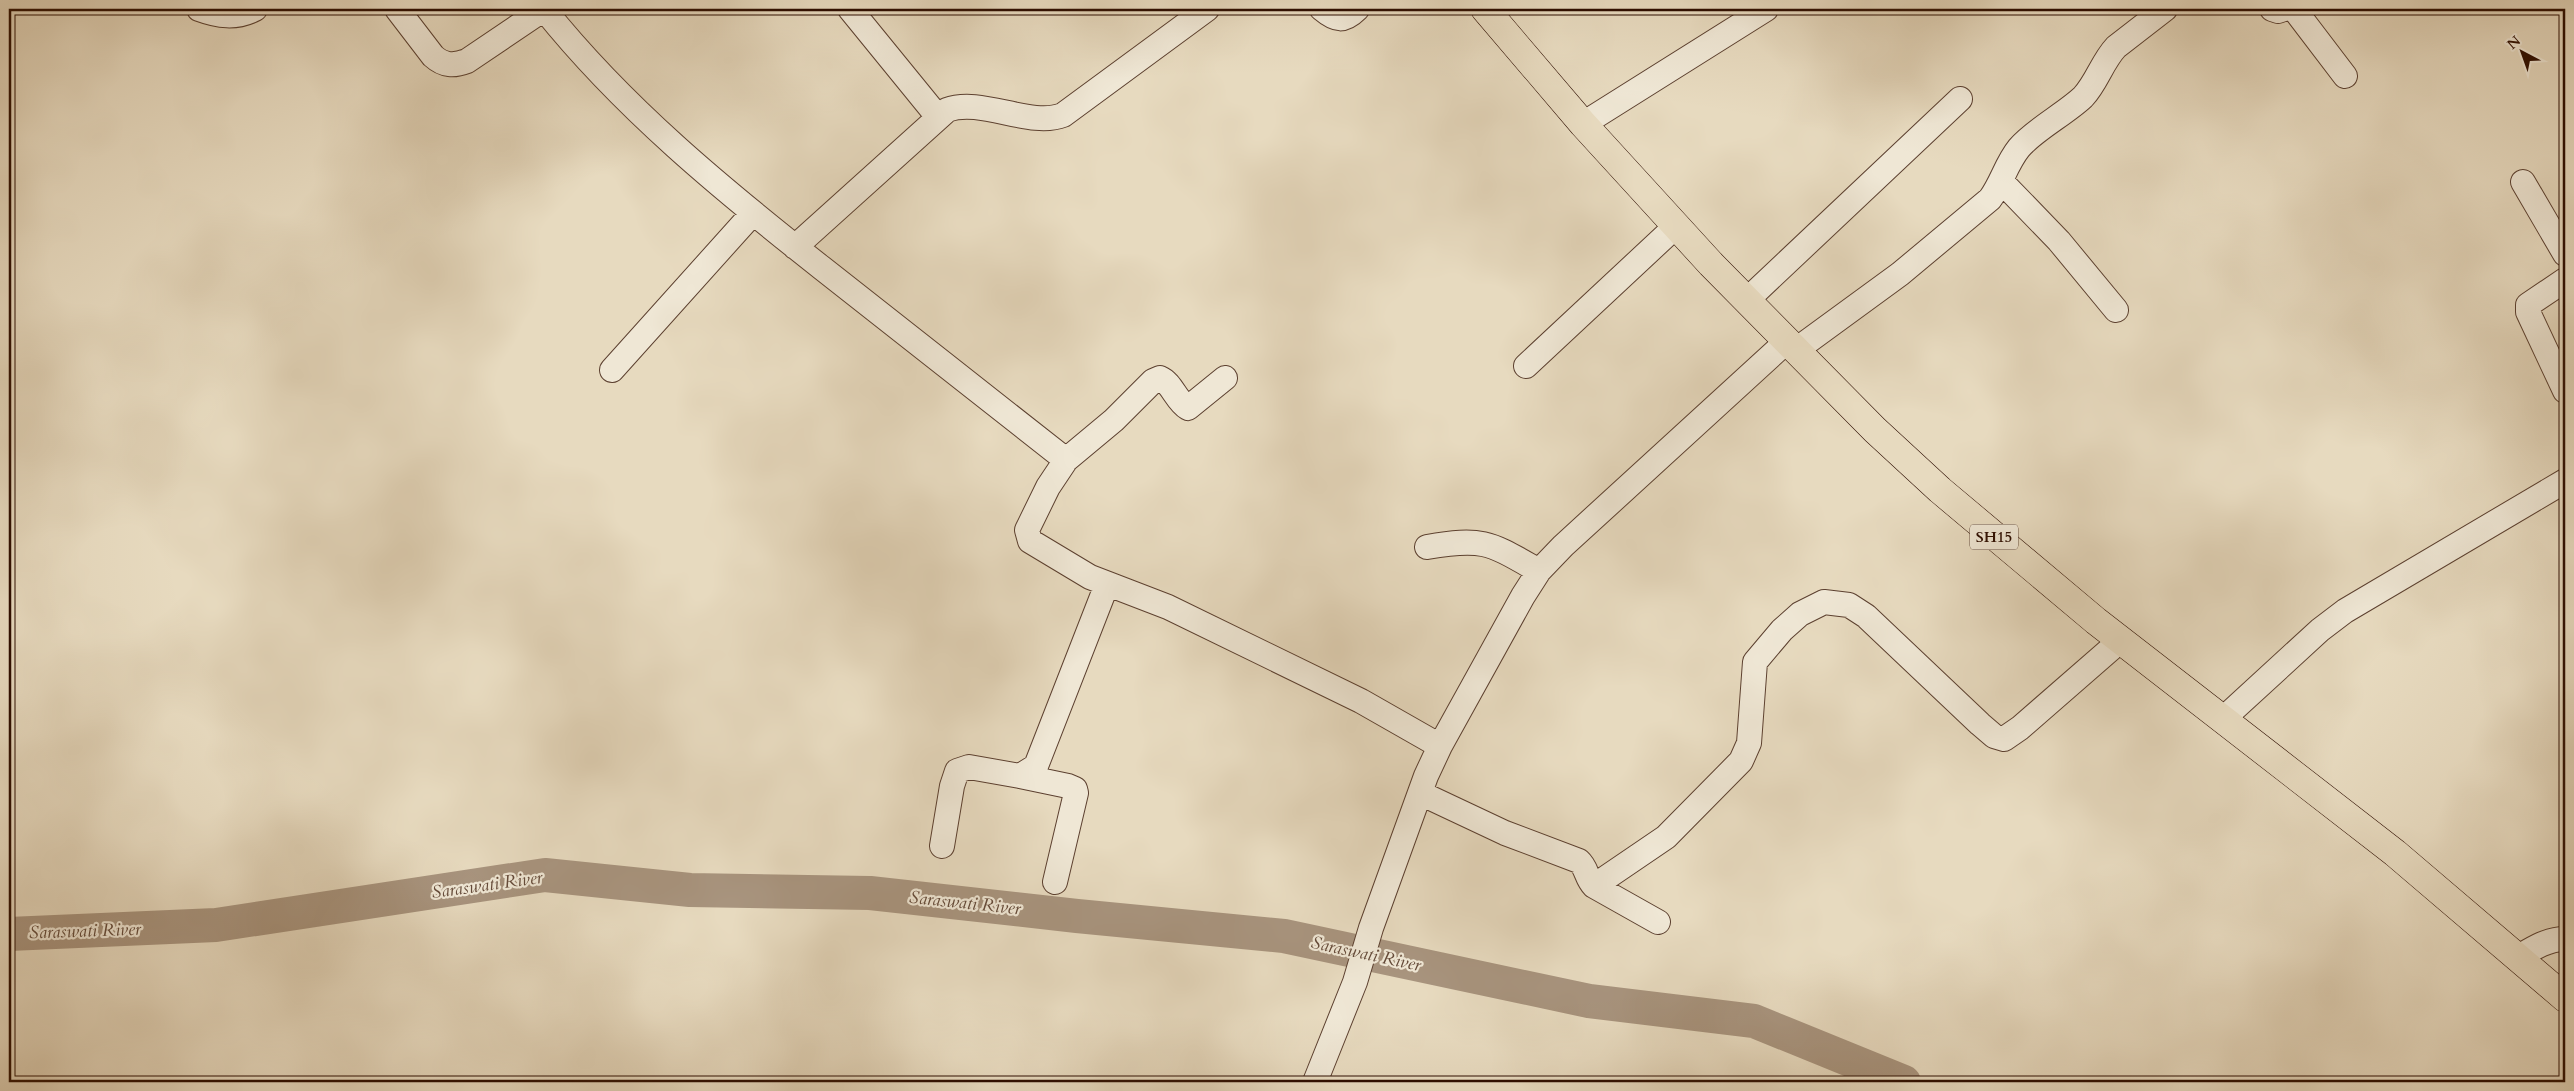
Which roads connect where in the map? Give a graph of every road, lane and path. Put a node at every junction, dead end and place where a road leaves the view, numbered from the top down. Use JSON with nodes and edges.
{"nodes":[{"id":1,"x":199,"y":9,"type":"edge"},
{"id":2,"x":255,"y":9,"type":"edge"},
{"id":3,"x":396,"y":9,"type":"edge"},
{"id":4,"x":850,"y":9,"type":"edge"},
{"id":5,"x":1207,"y":9,"type":"edge"},
{"id":6,"x":1322,"y":9,"type":"edge"},
{"id":7,"x":1357,"y":9,"type":"edge"},
{"id":8,"x":1485,"y":9,"type":"edge"},
{"id":9,"x":1766,"y":9,"type":"edge"},
{"id":10,"x":2165,"y":9,"type":"edge"},
{"id":11,"x":2272,"y":9,"type":"edge"},
{"id":12,"x":2284,"y":9,"type":"edge"},
{"id":13,"x":2294,"y":9,"type":"edge"},
{"id":14,"x":2345,"y":76,"type":"dead end"},
{"id":15,"x":1960,"y":98,"type":"dead end"},
{"id":16,"x":938,"y":117,"type":"junction"},
{"id":17,"x":1583,"y":124,"type":"junction"},
{"id":18,"x":2001,"y":181,"type":"junction"},
{"id":19,"x":2523,"y":182,"type":"dead end"},
{"id":20,"x":753,"y":213,"type":"junction"},
{"id":21,"x":1676,"y":226,"type":"junction"},
{"id":22,"x":795,"y":246,"type":"junction"},
{"id":23,"x":2565,"y":254,"type":"edge"},
{"id":24,"x":2565,"y":280,"type":"edge"},
{"id":25,"x":1747,"y":300,"type":"junction"},
{"id":26,"x":2116,"y":310,"type":"dead end"},
{"id":27,"x":1791,"y":345,"type":"junction"},
{"id":28,"x":1526,"y":366,"type":"dead end"},
{"id":29,"x":612,"y":370,"type":"dead end"},
{"id":30,"x":1225,"y":378,"type":"dead end"},
{"id":31,"x":2565,"y":392,"type":"edge"},
{"id":32,"x":1066,"y":460,"type":"junction"},
{"id":33,"x":2565,"y":481,"type":"edge"},
{"id":34,"x":1427,"y":547,"type":"dead end"},
{"id":35,"x":1539,"y":571,"type":"junction"},
{"id":36,"x":1107,"y":584,"type":"junction"},
{"id":37,"x":2121,"y":640,"type":"junction"},
{"id":38,"x":2223,"y":719,"type":"junction"},
{"id":39,"x":1440,"y":746,"type":"junction"},
{"id":40,"x":1020,"y":776,"type":"junction"},
{"id":41,"x":1420,"y":793,"type":"junction"},
{"id":42,"x":942,"y":846,"type":"dead end"},
{"id":43,"x":1056,"y":882,"type":"dead end"},
{"id":44,"x":1594,"y":886,"type":"junction"},
{"id":45,"x":1658,"y":922,"type":"dead end"},
{"id":46,"x":2565,"y":939,"type":"edge"},
{"id":47,"x":2517,"y":958,"type":"junction"},
{"id":48,"x":2565,"y":998,"type":"edge"},
{"id":49,"x":1315,"y":1082,"type":"edge"}],
"edges":[{"from":1,"to":2,"type":"street"},
{"from":3,"to":20,"type":"street"},
{"from":4,"to":16,"type":"street"},
{"from":5,"to":16,"type":"street"},
{"from":6,"to":7,"type":"street"},
{"from":8,"to":17,"type":"main road","number":"SH15"},
{"from":9,"to":17,"type":"street"},
{"from":10,"to":18,"type":"street"},
{"from":11,"to":12,"type":"street"},
{"from":13,"to":14,"type":"street"},
{"from":15,"to":25,"type":"street"},
{"from":16,"to":22,"type":"street"},
{"from":17,"to":21,"type":"main road","number":"SH15"},
{"from":18,"to":26,"type":"street"},
{"from":18,"to":27,"type":"street"},
{"from":19,"to":23,"type":"street"},
{"from":20,"to":22,"type":"street"},
{"from":20,"to":29,"type":"street"},
{"from":21,"to":25,"type":"main road","number":"SH15"},
{"from":21,"to":28,"type":"street"},
{"from":22,"to":32,"type":"street"},
{"from":24,"to":31,"type":"street"},
{"from":25,"to":27,"type":"main road","number":"SH15"},
{"from":27,"to":35,"type":"street"},
{"from":27,"to":37,"type":"main road","number":"SH15"},
{"from":30,"to":32,"type":"street"},
{"from":32,"to":36,"type":"street"},
{"from":33,"to":38,"type":"street"},
{"from":34,"to":35,"type":"street"},
{"from":35,"to":39,"type":"street"},
{"from":36,"to":39,"type":"street"},
{"from":36,"to":40,"type":"street"},
{"from":37,"to":38,"type":"main road","number":"SH15"},
{"from":37,"to":44,"type":"street"},
{"from":38,"to":47,"type":"main road","number":"SH15"},
{"from":39,"to":41,"type":"street"},
{"from":40,"to":42,"type":"street"},
{"from":40,"to":43,"type":"street"},
{"from":41,"to":44,"type":"street"},
{"from":41,"to":49,"type":"street"},
{"from":44,"to":45,"type":"street"},
{"from":46,"to":47,"type":"street"},
{"from":47,"to":48,"type":"main road","number":"SH15"}]}
